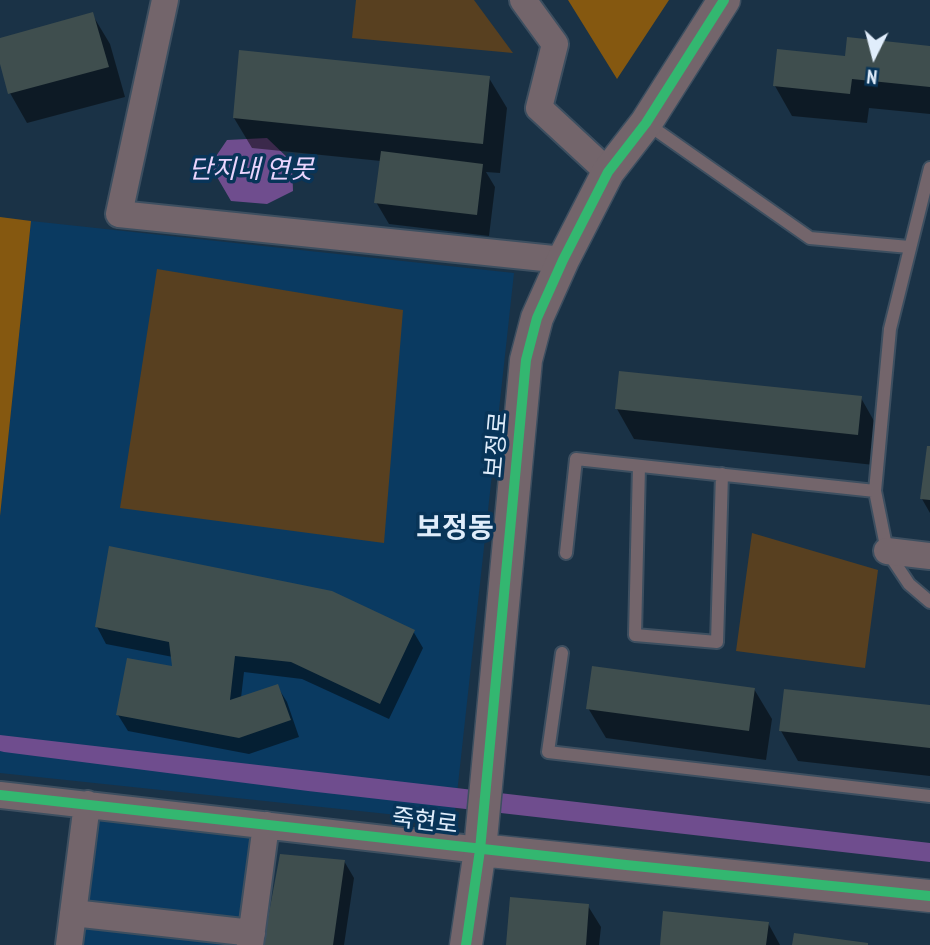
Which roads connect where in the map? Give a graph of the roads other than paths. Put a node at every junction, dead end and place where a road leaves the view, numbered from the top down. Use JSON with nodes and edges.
{"nodes":[{"id":1,"x":523,"y":0,"type":"edge"},
{"id":2,"x":724,"y":0,"type":"edge"},
{"id":3,"x":170,"y":5,"type":"edge"},
{"id":4,"x":646,"y":123,"type":"junction"},
{"id":5,"x":930,"y":168,"type":"edge"},
{"id":6,"x":608,"y":172,"type":"junction"},
{"id":7,"x":909,"y":247,"type":"junction"},
{"id":8,"x":563,"y":260,"type":"junction"},
{"id":9,"x":639,"y":466,"type":"junction"},
{"id":10,"x":722,"y":474,"type":"junction"},
{"id":11,"x":875,"y":491,"type":"junction"},
{"id":12,"x":887,"y":551,"type":"junction"},
{"id":13,"x":566,"y":553,"type":"dead end"},
{"id":14,"x":930,"y":556,"type":"edge"},
{"id":15,"x":930,"y":602,"type":"edge"},
{"id":16,"x":562,"y":653,"type":"dead end"},
{"id":17,"x":0,"y":795,"type":"edge"},
{"id":18,"x":930,"y":796,"type":"edge"},
{"id":19,"x":87,"y":804,"type":"junction"},
{"id":20,"x":266,"y":825,"type":"junction"},
{"id":21,"x":481,"y":835,"type":"junction"},
{"id":22,"x":930,"y":896,"type":"edge"},
{"id":23,"x":73,"y":913,"type":"junction"},
{"id":24,"x":251,"y":939,"type":"edge"},
{"id":25,"x":69,"y":945,"type":"edge"},
{"id":26,"x":466,"y":945,"type":"edge"}],
"edges":[{"from":1,"to":6,"type":"street"},
{"from":2,"to":4,"type":"street","name":"보정로"},
{"from":3,"to":8,"type":"street"},
{"from":4,"to":6,"type":"street","name":"보정로"},
{"from":4,"to":7,"type":"lane"},
{"from":5,"to":7,"type":"lane"},
{"from":6,"to":8,"type":"street","name":"보정로"},
{"from":7,"to":11,"type":"lane"},
{"from":8,"to":21,"type":"street","name":"보정로"},
{"from":9,"to":10,"type":"lane"},
{"from":9,"to":10,"type":"lane"},
{"from":9,"to":13,"type":"lane"},
{"from":10,"to":11,"type":"lane"},
{"from":11,"to":12,"type":"lane"},
{"from":12,"to":14,"type":"street"},
{"from":12,"to":15,"type":"lane"},
{"from":16,"to":18,"type":"lane"},
{"from":17,"to":19,"type":"street","name":"죽현로"},
{"from":19,"to":20,"type":"street","name":"죽현로"},
{"from":19,"to":23,"type":"street"},
{"from":20,"to":21,"type":"street","name":"죽현로"},
{"from":20,"to":24,"type":"street"},
{"from":21,"to":22,"type":"street","name":"죽현로"},
{"from":21,"to":26,"type":"street","name":"보정로"},
{"from":23,"to":24,"type":"street"},
{"from":23,"to":25,"type":"street"}]}
